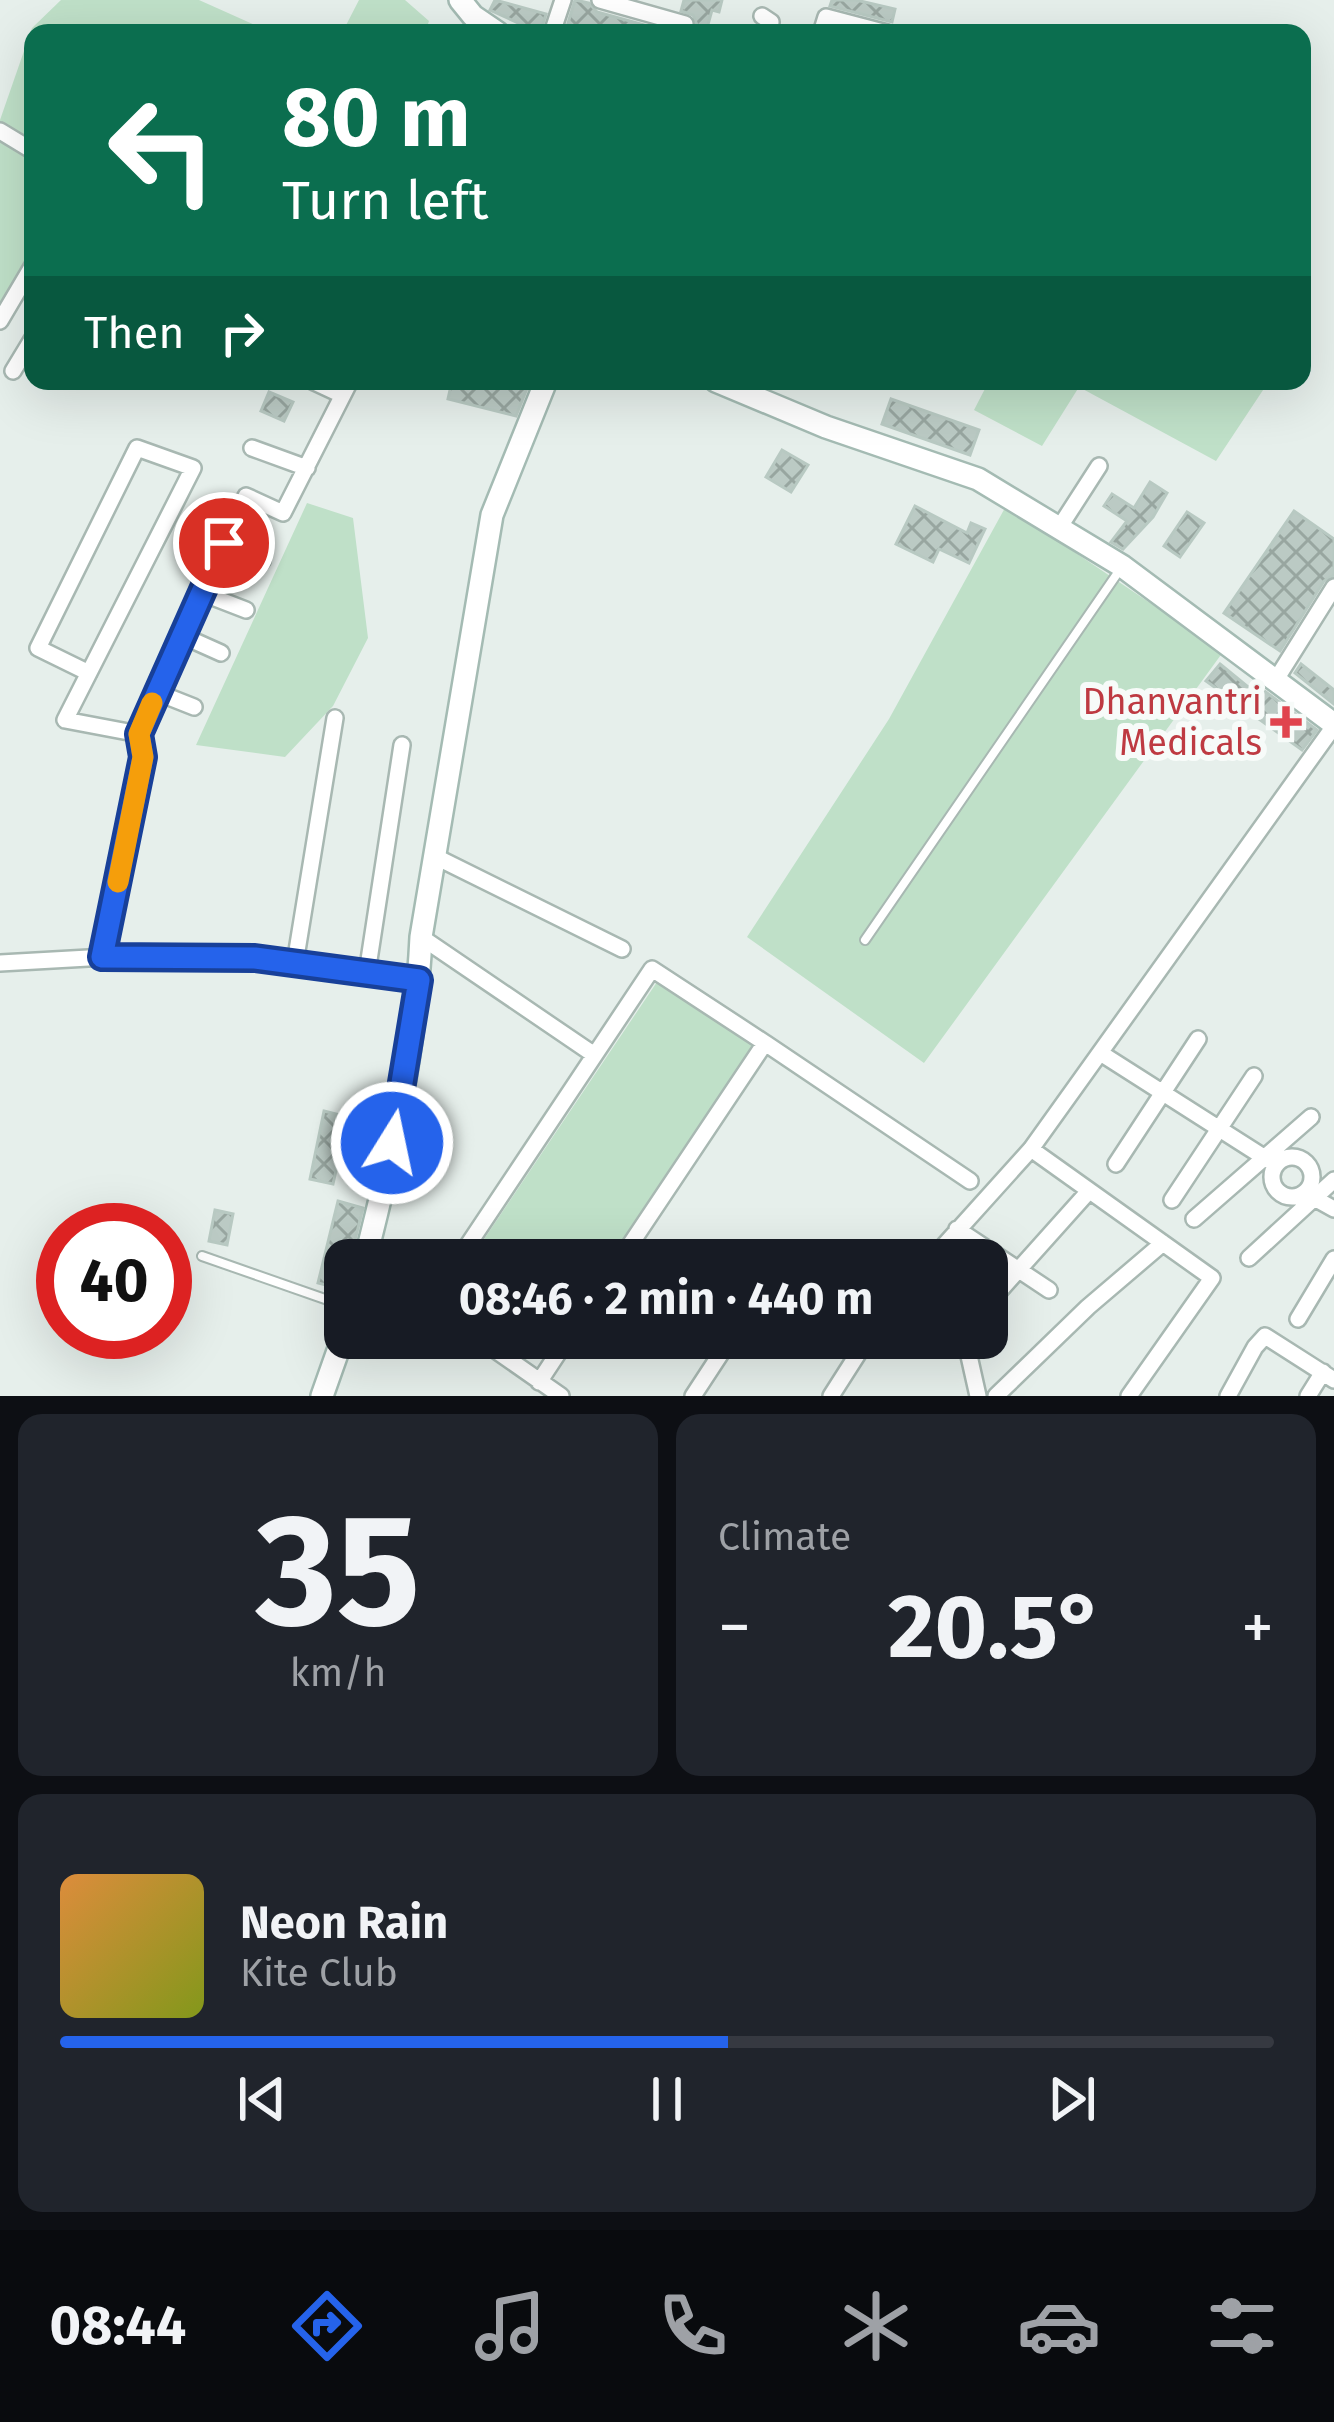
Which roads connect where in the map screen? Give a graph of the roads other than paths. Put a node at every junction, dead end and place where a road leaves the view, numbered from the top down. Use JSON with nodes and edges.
{"nodes":[{"id":1,"x":460,"y":0,"type":"edge"},
{"id":2,"x":600,"y":0,"type":"edge"},
{"id":3,"x":680,"y":0,"type":"edge"},
{"id":4,"x":762,"y":16,"type":"dead end"},
{"id":5,"x":485,"y":24,"type":"edge"},
{"id":6,"x":671,"y":24,"type":"edge"},
{"id":7,"x":771,"y":24,"type":"edge"},
{"id":8,"x":24,"y":280,"type":"edge"},
{"id":9,"x":0,"y":321,"type":"edge"},
{"id":10,"x":24,"y":353,"type":"edge"},
{"id":11,"x":13,"y":371,"type":"dead end"},
{"id":12,"x":345,"y":390,"type":"edge"},
{"id":13,"x":542,"y":390,"type":"edge"},
{"id":14,"x":738,"y":390,"type":"edge"},
{"id":15,"x":300,"y":434,"type":"dead end"},
{"id":16,"x":320,"y":444,"type":"junction"},
{"id":17,"x":252,"y":448,"type":"dead end"},
{"id":18,"x":1099,"y":466,"type":"dead end"},
{"id":19,"x":307,"y":468,"type":"junction"},
{"id":20,"x":1059,"y":528,"type":"junction"},
{"id":21,"x":224,"y":543,"type":"junction"},
{"id":22,"x":262,"y":561,"type":"dead end"},
{"id":23,"x":1122,"y":566,"type":"junction"},
{"id":24,"x":1334,"y":587,"type":"edge"},
{"id":25,"x":202,"y":593,"type":"junction"},
{"id":26,"x":246,"y":610,"type":"dead end"},
{"id":27,"x":182,"y":636,"type":"junction"},
{"id":28,"x":221,"y":653,"type":"dead end"},
{"id":29,"x":89,"y":673,"type":"junction"},
{"id":30,"x":1277,"y":678,"type":"junction"},
{"id":31,"x":156,"y":692,"type":"junction"},
{"id":32,"x":194,"y":707,"type":"dead end"},
{"id":33,"x":334,"y":718,"type":"dead end"},
{"id":34,"x":1334,"y":725,"type":"edge"},
{"id":35,"x":139,"y":734,"type":"junction"},
{"id":36,"x":402,"y":745,"type":"dead end"},
{"id":37,"x":434,"y":856,"type":"junction"},
{"id":38,"x":421,"y":937,"type":"junction"},
{"id":39,"x":865,"y":940,"type":"dead end"},
{"id":40,"x":622,"y":950,"type":"dead end"},
{"id":41,"x":102,"y":957,"type":"junction"},
{"id":42,"x":0,"y":963,"type":"edge"},
{"id":43,"x":295,"y":963,"type":"junction"},
{"id":44,"x":367,"y":973,"type":"junction"},
{"id":45,"x":419,"y":980,"type":"junction"},
{"id":46,"x":1198,"y":1039,"type":"dead end"},
{"id":47,"x":765,"y":1043,"type":"junction"},
{"id":48,"x":593,"y":1054,"type":"junction"},
{"id":49,"x":1102,"y":1054,"type":"junction"},
{"id":50,"x":1254,"y":1076,"type":"dead end"},
{"id":51,"x":1163,"y":1093,"type":"junction"},
{"id":52,"x":1311,"y":1117,"type":"dead end"},
{"id":53,"x":1219,"y":1129,"type":"junction"},
{"id":54,"x":1030,"y":1149,"type":"junction"},
{"id":55,"x":1270,"y":1161,"type":"junction"},
{"id":56,"x":1116,"y":1164,"type":"dead end"},
{"id":57,"x":1334,"y":1180,"type":"edge"},
{"id":58,"x":970,"y":1181,"type":"dead end"},
{"id":59,"x":1089,"y":1191,"type":"junction"},
{"id":60,"x":1310,"y":1195,"type":"junction"},
{"id":61,"x":1172,"y":1200,"type":"dead end"},
{"id":62,"x":1334,"y":1209,"type":"edge"},
{"id":63,"x":1194,"y":1219,"type":"dead end"},
{"id":64,"x":957,"y":1229,"type":"junction"},
{"id":65,"x":370,"y":1239,"type":"edge"},
{"id":66,"x":472,"y":1239,"type":"edge"},
{"id":67,"x":634,"y":1239,"type":"edge"},
{"id":68,"x":949,"y":1239,"type":"edge"},
{"id":69,"x":1163,"y":1244,"type":"junction"},
{"id":70,"x":202,"y":1256,"type":"dead end"},
{"id":71,"x":1249,"y":1258,"type":"dead end"},
{"id":72,"x":1334,"y":1259,"type":"edge"},
{"id":73,"x":1020,"y":1270,"type":"junction"},
{"id":74,"x":1008,"y":1283,"type":"edge"},
{"id":75,"x":1049,"y":1290,"type":"dead end"},
{"id":76,"x":324,"y":1299,"type":"edge"},
{"id":77,"x":1298,"y":1319,"type":"dead end"},
{"id":78,"x":335,"y":1359,"type":"edge"},
{"id":79,"x":507,"y":1359,"type":"edge"},
{"id":80,"x":554,"y":1359,"type":"edge"},
{"id":81,"x":717,"y":1359,"type":"edge"},
{"id":82,"x":855,"y":1359,"type":"edge"},
{"id":83,"x":970,"y":1359,"type":"edge"},
{"id":84,"x":1328,"y":1376,"type":"edge"},
{"id":85,"x":539,"y":1382,"type":"junction"},
{"id":86,"x":322,"y":1396,"type":"edge"},
{"id":87,"x":561,"y":1396,"type":"edge"},
{"id":88,"x":692,"y":1396,"type":"edge"},
{"id":89,"x":831,"y":1396,"type":"edge"},
{"id":90,"x":978,"y":1396,"type":"edge"},
{"id":91,"x":996,"y":1396,"type":"edge"},
{"id":92,"x":1129,"y":1396,"type":"edge"},
{"id":93,"x":1228,"y":1396,"type":"edge"},
{"id":94,"x":1308,"y":1396,"type":"edge"}],
"edges":[{"from":1,"to":5,"type":"street"},
{"from":2,"to":6,"type":"street"},
{"from":3,"to":6,"type":"street"},
{"from":4,"to":7,"type":"street"},
{"from":8,"to":9,"type":"street"},
{"from":10,"to":11,"type":"street"},
{"from":12,"to":16,"type":"street"},
{"from":13,"to":37,"type":"street"},
{"from":14,"to":20,"type":"street"},
{"from":15,"to":16,"type":"street"},
{"from":16,"to":19,"type":"street"},
{"from":17,"to":19,"type":"street"},
{"from":18,"to":20,"type":"street"},
{"from":19,"to":21,"type":"street"},
{"from":20,"to":23,"type":"street"},
{"from":21,"to":22,"type":"street"},
{"from":21,"to":25,"type":"street"},
{"from":23,"to":30,"type":"street"},
{"from":23,"to":39,"type":"lane"},
{"from":24,"to":30,"type":"street"},
{"from":25,"to":26,"type":"street"},
{"from":25,"to":27,"type":"street"},
{"from":27,"to":28,"type":"street"},
{"from":27,"to":31,"type":"street"},
{"from":29,"to":29,"type":"street"},
{"from":29,"to":35,"type":"street"},
{"from":30,"to":34,"type":"street"},
{"from":31,"to":32,"type":"street"},
{"from":31,"to":35,"type":"street"},
{"from":33,"to":43,"type":"street"},
{"from":34,"to":49,"type":"street"},
{"from":35,"to":41,"type":"street"},
{"from":36,"to":44,"type":"street"},
{"from":37,"to":38,"type":"street"},
{"from":37,"to":40,"type":"street"},
{"from":38,"to":45,"type":"street"},
{"from":38,"to":48,"type":"street"},
{"from":41,"to":42,"type":"street"},
{"from":41,"to":43,"type":"street"},
{"from":43,"to":44,"type":"street"},
{"from":44,"to":45,"type":"street"},
{"from":45,"to":65,"type":"street"},
{"from":46,"to":51,"type":"street"},
{"from":47,"to":48,"type":"street"},
{"from":47,"to":58,"type":"street"},
{"from":47,"to":67,"type":"street"},
{"from":48,"to":66,"type":"street"},
{"from":49,"to":51,"type":"street"},
{"from":49,"to":54,"type":"street"},
{"from":50,"to":53,"type":"street"},
{"from":51,"to":53,"type":"street"},
{"from":51,"to":56,"type":"street"},
{"from":52,"to":55,"type":"street"},
{"from":53,"to":55,"type":"street"},
{"from":53,"to":61,"type":"street"},
{"from":54,"to":59,"type":"street"},
{"from":54,"to":64,"type":"street"},
{"from":55,"to":60,"type":"street"},
{"from":55,"to":60,"type":"street"},
{"from":55,"to":63,"type":"street"},
{"from":57,"to":60,"type":"street"},
{"from":59,"to":69,"type":"street"},
{"from":59,"to":73,"type":"street"},
{"from":60,"to":62,"type":"street"},
{"from":60,"to":71,"type":"street"},
{"from":64,"to":68,"type":"street"},
{"from":64,"to":73,"type":"street"},
{"from":69,"to":91,"type":"street"},
{"from":69,"to":92,"type":"street"},
{"from":70,"to":76,"type":"lane"},
{"from":72,"to":77,"type":"street"},
{"from":73,"to":74,"type":"street"},
{"from":73,"to":75,"type":"street"},
{"from":78,"to":86,"type":"street"},
{"from":79,"to":85,"type":"street"},
{"from":80,"to":85,"type":"street"},
{"from":81,"to":88,"type":"street"},
{"from":82,"to":89,"type":"street"},
{"from":83,"to":90,"type":"street"},
{"from":84,"to":93,"type":"street"},
{"from":84,"to":94,"type":"street"},
{"from":85,"to":87,"type":"street"}]}
